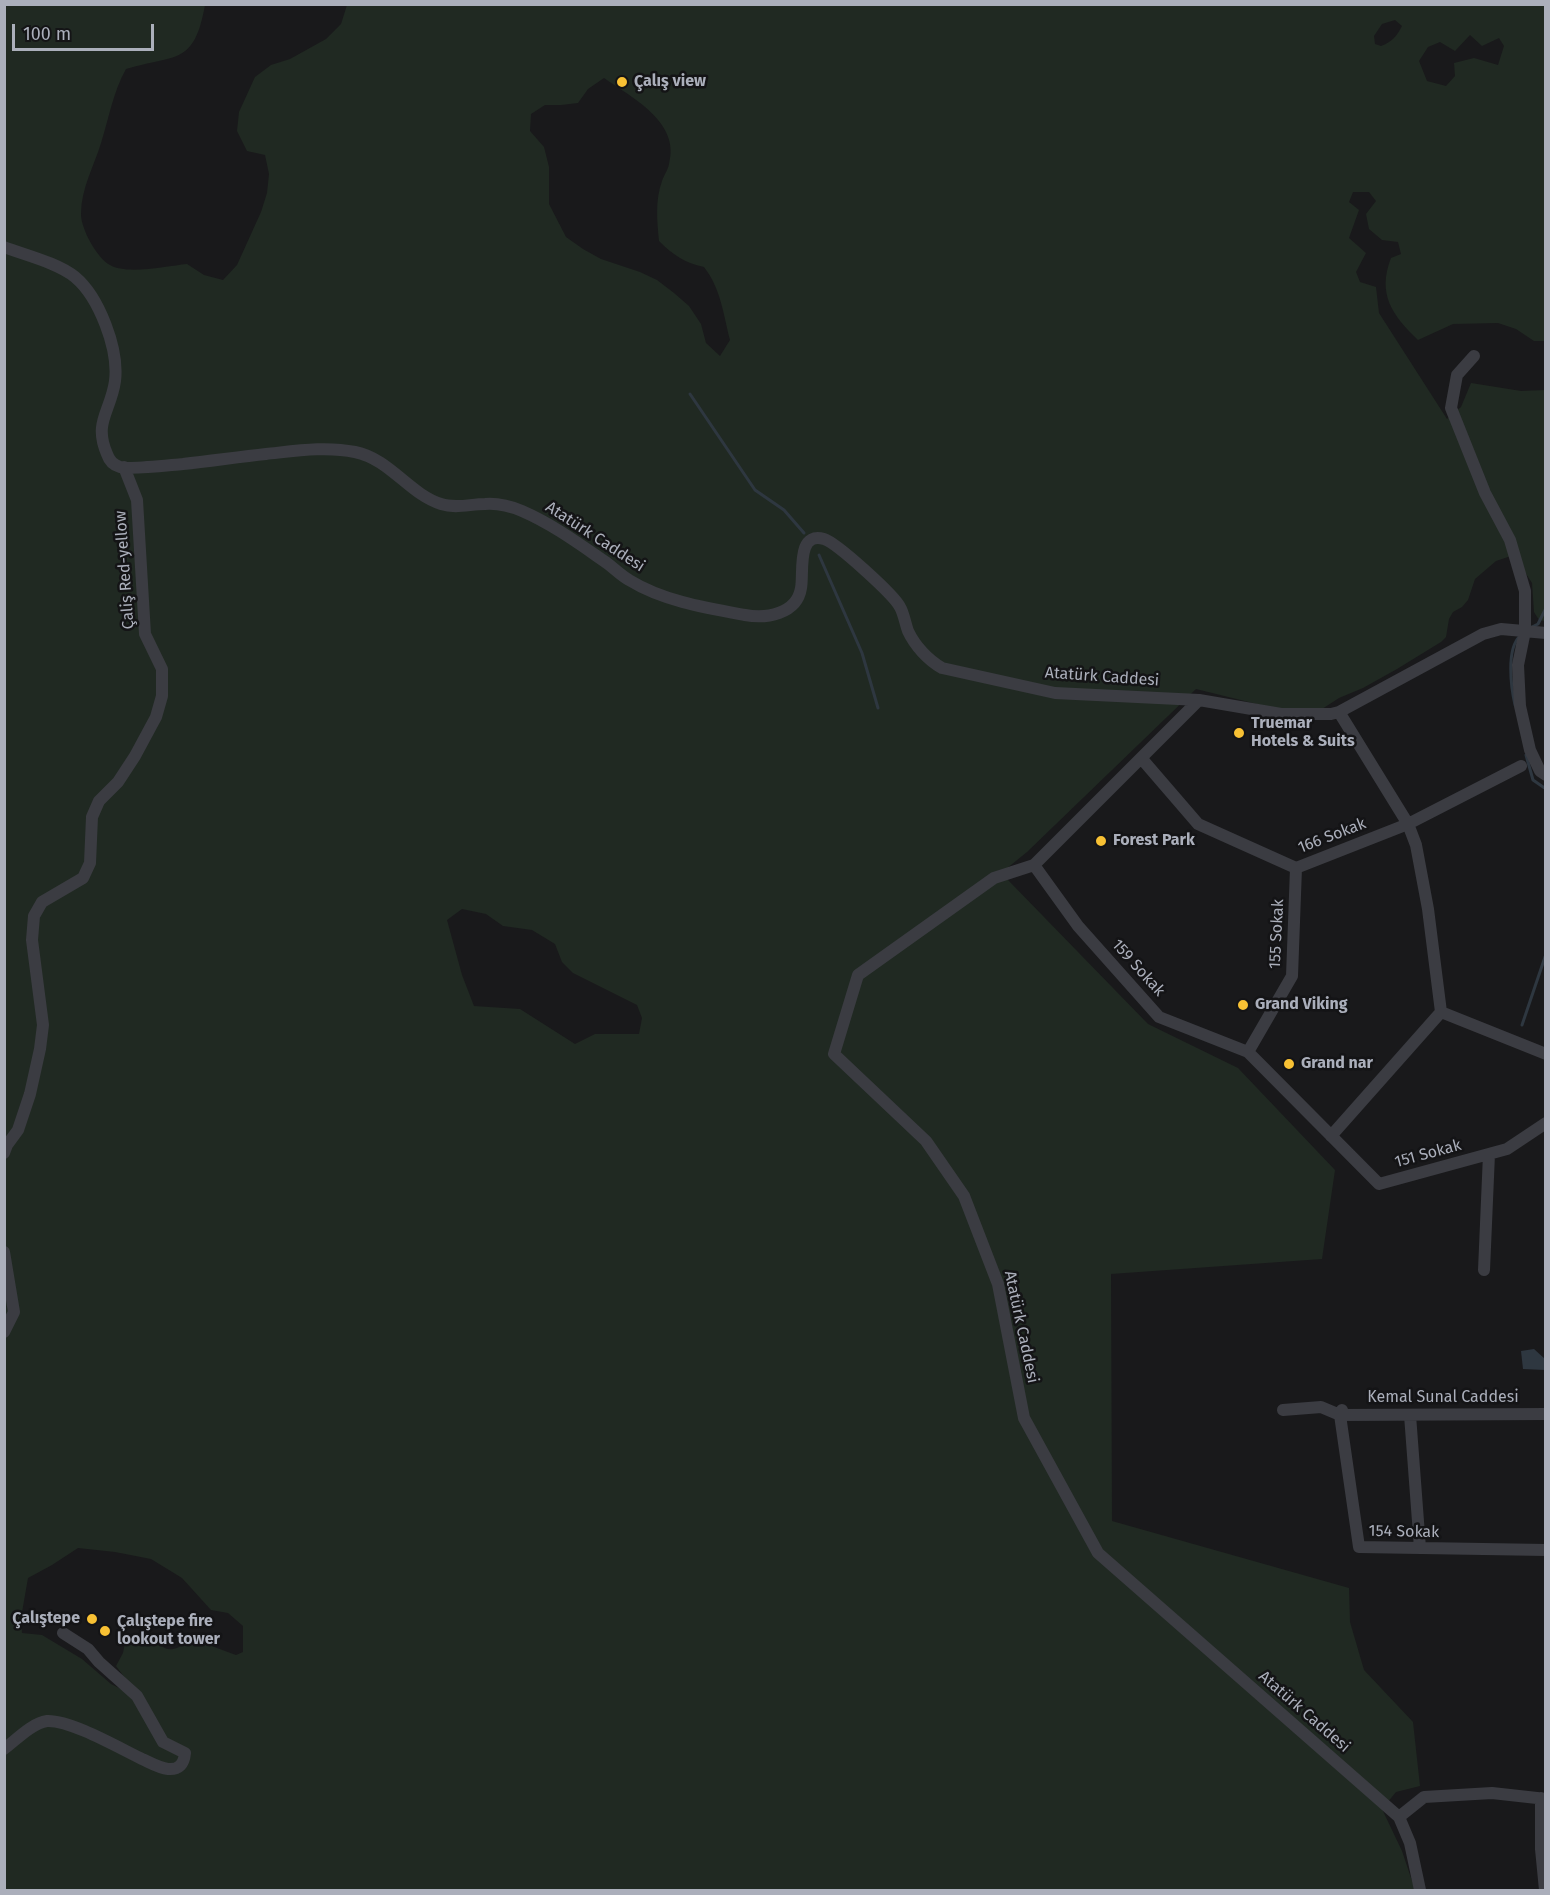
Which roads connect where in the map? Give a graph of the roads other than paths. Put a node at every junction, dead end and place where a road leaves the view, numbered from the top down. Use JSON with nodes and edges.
{"nodes":[{"id":1,"x":4,"y":247,"type":"edge"},
{"id":2,"x":1474,"y":356,"type":"dead end"},
{"id":3,"x":124,"y":467,"type":"junction"},
{"id":4,"x":1525,"y":631,"type":"junction"},
{"id":5,"x":1545,"y":633,"type":"edge"},
{"id":6,"x":1199,"y":700,"type":"junction"},
{"id":7,"x":1340,"y":712,"type":"junction"},
{"id":8,"x":1142,"y":759,"type":"junction"},
{"id":9,"x":1521,"y":766,"type":"dead end"},
{"id":10,"x":1545,"y":775,"type":"edge"},
{"id":11,"x":1408,"y":824,"type":"junction"},
{"id":12,"x":1034,"y":865,"type":"junction"},
{"id":13,"x":1296,"y":867,"type":"junction"},
{"id":14,"x":1441,"y":1012,"type":"junction"},
{"id":15,"x":1248,"y":1052,"type":"junction"},
{"id":16,"x":1545,"y":1054,"type":"edge"},
{"id":17,"x":1545,"y":1123,"type":"edge"},
{"id":18,"x":1331,"y":1136,"type":"junction"},
{"id":19,"x":4,"y":1153,"type":"edge"},
{"id":20,"x":1489,"y":1154,"type":"junction"},
{"id":21,"x":4,"y":1252,"type":"edge"},
{"id":22,"x":1484,"y":1270,"type":"dead end"},
{"id":23,"x":4,"y":1332,"type":"edge"},
{"id":24,"x":1283,"y":1410,"type":"dead end"},
{"id":25,"x":1341,"y":1412,"type":"junction"},
{"id":26,"x":1545,"y":1414,"type":"edge"},
{"id":27,"x":1410,"y":1415,"type":"junction"},
{"id":28,"x":1420,"y":1548,"type":"junction"},
{"id":29,"x":1545,"y":1550,"type":"edge"},
{"id":30,"x":63,"y":1633,"type":"dead end"},
{"id":31,"x":4,"y":1749,"type":"edge"},
{"id":32,"x":1543,"y":1799,"type":"edge"},
{"id":33,"x":1399,"y":1816,"type":"junction"},
{"id":34,"x":1420,"y":1890,"type":"edge"},
{"id":35,"x":1545,"y":1890,"type":"edge"}],
"edges":[{"from":1,"to":3,"type":"street"},
{"from":2,"to":4,"type":"street"},
{"from":3,"to":6,"type":"street","name":"Atatürk Caddesi"},
{"from":3,"to":19,"type":"street","name":"Çaliş Red-yellow"},
{"from":4,"to":5,"type":"street","name":"Atatürk Caddesi"},
{"from":4,"to":7,"type":"street","name":"Atatürk Caddesi"},
{"from":4,"to":10,"type":"street"},
{"from":6,"to":7,"type":"street","name":"Atatürk Caddesi"},
{"from":6,"to":8,"type":"street","name":"Atatürk Caddesi"},
{"from":7,"to":11,"type":"street"},
{"from":8,"to":12,"type":"street","name":"Atatürk Caddesi"},
{"from":8,"to":13,"type":"street","name":"166 Sokak"},
{"from":9,"to":11,"type":"street","name":"166 Sokak"},
{"from":11,"to":13,"type":"street","name":"166 Sokak"},
{"from":11,"to":14,"type":"street"},
{"from":12,"to":15,"type":"street","name":"159 Sokak"},
{"from":12,"to":33,"type":"street","name":"Atatürk Caddesi"},
{"from":13,"to":15,"type":"street","name":"155 Sokak"},
{"from":14,"to":16,"type":"street"},
{"from":14,"to":18,"type":"street"},
{"from":15,"to":18,"type":"street"},
{"from":17,"to":20,"type":"street","name":"151 Sokak"},
{"from":18,"to":20,"type":"street","name":"151 Sokak"},
{"from":20,"to":22,"type":"street"},
{"from":21,"to":23,"type":"street"},
{"from":24,"to":25,"type":"street","name":"Kemal Sunal Caddesi"},
{"from":25,"to":27,"type":"street","name":"Kemal Sunal Caddesi"},
{"from":25,"to":28,"type":"street","name":"154 Sokak"},
{"from":26,"to":27,"type":"street","name":"Kemal Sunal Caddesi"},
{"from":27,"to":28,"type":"street"},
{"from":28,"to":29,"type":"street","name":"154 Sokak"},
{"from":30,"to":31,"type":"street"},
{"from":32,"to":33,"type":"street"},
{"from":32,"to":35,"type":"street"},
{"from":33,"to":34,"type":"street"}]}
